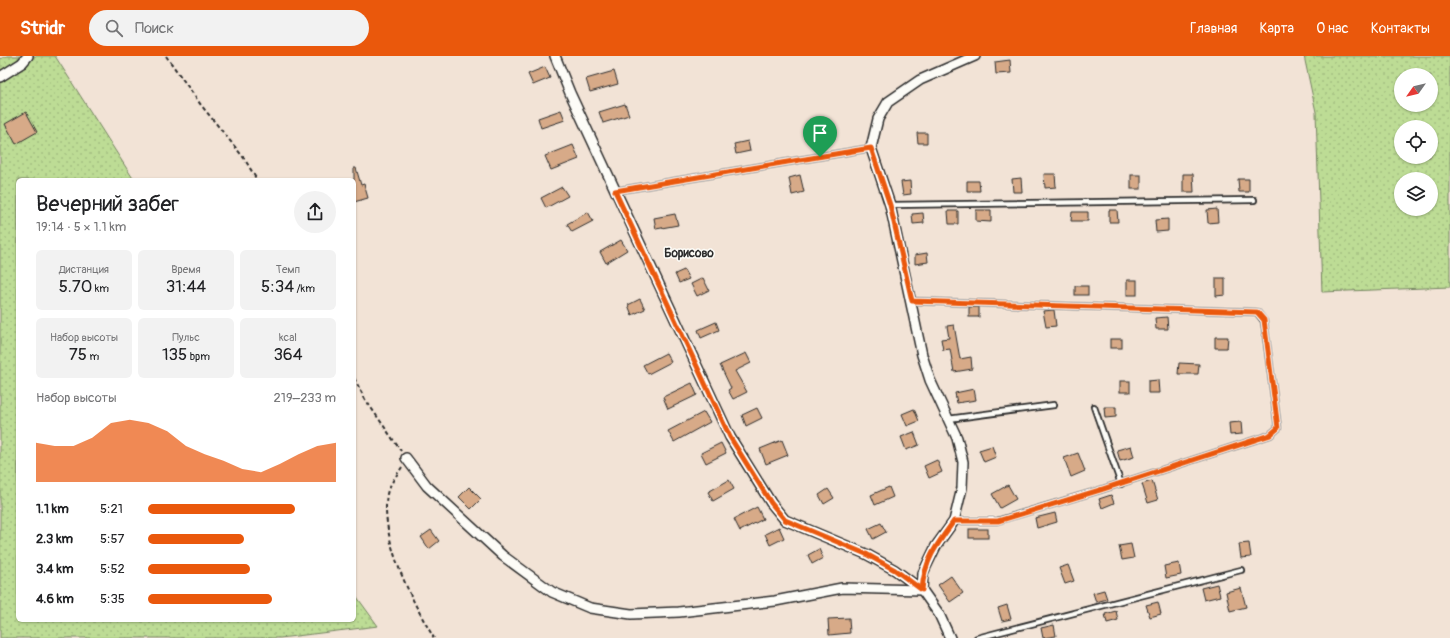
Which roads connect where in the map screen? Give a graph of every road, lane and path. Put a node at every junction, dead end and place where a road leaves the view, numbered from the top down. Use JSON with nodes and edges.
{"nodes":[{"id":1,"x":28,"y":56,"type":"edge"},
{"id":2,"x":166,"y":56,"type":"edge"},
{"id":3,"x":555,"y":56,"type":"edge"},
{"id":4,"x":975,"y":56,"type":"edge"},
{"id":5,"x":0,"y":77,"type":"edge"},
{"id":6,"x":871,"y":148,"type":"junction"},
{"id":7,"x":256,"y":178,"type":"edge"},
{"id":8,"x":615,"y":191,"type":"junction"},
{"id":9,"x":1254,"y":200,"type":"dead end"},
{"id":10,"x":890,"y":205,"type":"junction"},
{"id":11,"x":912,"y":301,"type":"junction"},
{"id":12,"x":356,"y":382,"type":"edge"},
{"id":13,"x":1054,"y":405,"type":"dead end"},
{"id":14,"x":1094,"y":407,"type":"dead end"},
{"id":15,"x":948,"y":419,"type":"junction"},
{"id":16,"x":406,"y":458,"type":"junction"},
{"id":17,"x":1120,"y":484,"type":"junction"},
{"id":18,"x":954,"y":521,"type":"junction"},
{"id":19,"x":1242,"y":570,"type":"dead end"},
{"id":20,"x":922,"y":590,"type":"junction"},
{"id":21,"x":434,"y":638,"type":"edge"},
{"id":22,"x":950,"y":638,"type":"edge"},
{"id":23,"x":977,"y":638,"type":"edge"}],
"edges":[{"from":1,"to":5,"type":"street"},
{"from":2,"to":7,"type":"path"},
{"from":3,"to":8,"type":"street"},
{"from":4,"to":6,"type":"street"},
{"from":6,"to":8,"type":"lane"},
{"from":6,"to":10,"type":"street"},
{"from":8,"to":20,"type":"street"},
{"from":9,"to":10,"type":"lane"},
{"from":10,"to":11,"type":"street"},
{"from":11,"to":15,"type":"street"},
{"from":11,"to":17,"type":"lane"},
{"from":12,"to":16,"type":"path"},
{"from":13,"to":15,"type":"lane"},
{"from":14,"to":17,"type":"lane"},
{"from":15,"to":18,"type":"street"},
{"from":16,"to":20,"type":"street"},
{"from":16,"to":21,"type":"path"},
{"from":17,"to":18,"type":"lane"},
{"from":18,"to":20,"type":"street"},
{"from":19,"to":23,"type":"lane"},
{"from":20,"to":22,"type":"street"}]}
